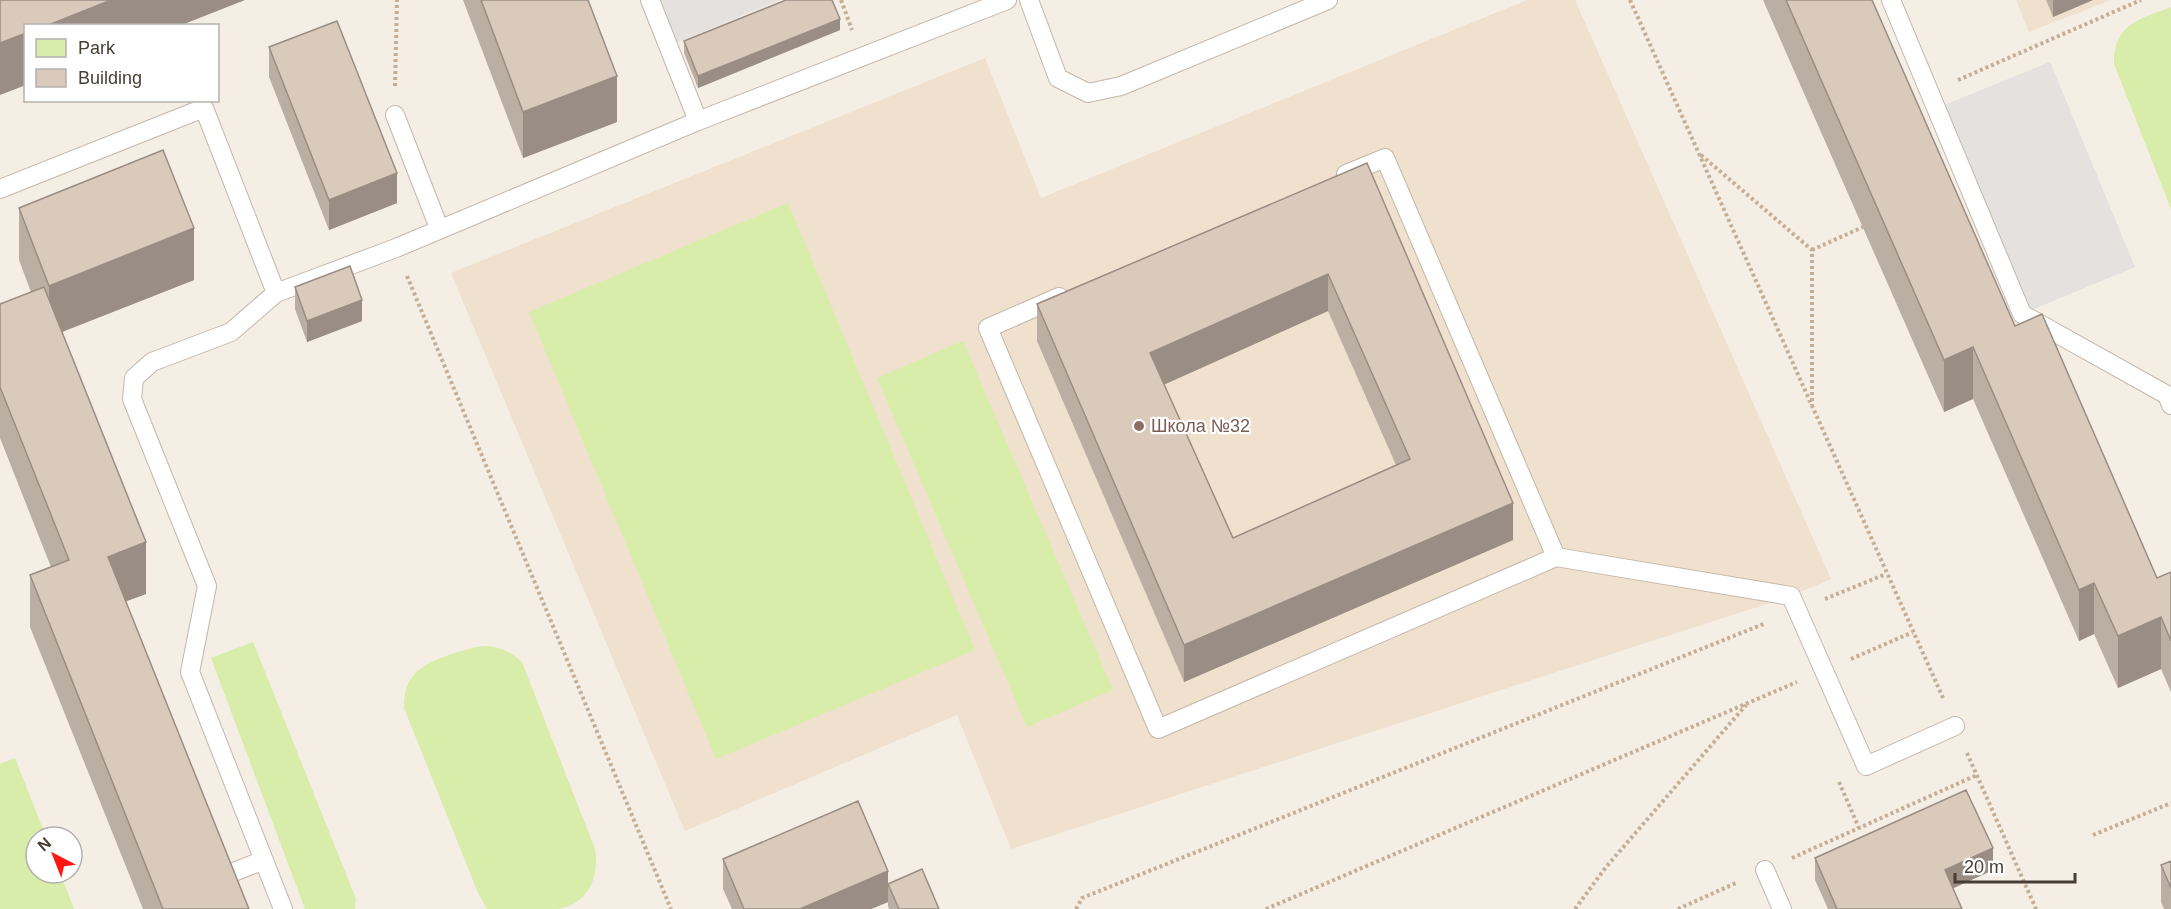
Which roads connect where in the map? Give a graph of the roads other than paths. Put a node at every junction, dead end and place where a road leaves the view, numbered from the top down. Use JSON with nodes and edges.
{"nodes":[{"id":1,"x":650,"y":0,"type":"edge"},
{"id":2,"x":1007,"y":0,"type":"edge"},
{"id":3,"x":1029,"y":0,"type":"edge"},
{"id":4,"x":1328,"y":0,"type":"edge"},
{"id":5,"x":1891,"y":0,"type":"edge"},
{"id":6,"x":394,"y":115,"type":"road end"},
{"id":7,"x":698,"y":121,"type":"junction"},
{"id":8,"x":1330,"y":181,"type":"edge"},
{"id":9,"x":0,"y":189,"type":"edge"},
{"id":10,"x":439,"y":228,"type":"junction"},
{"id":11,"x":1076,"y":290,"type":"edge"},
{"id":12,"x":276,"y":293,"type":"junction"},
{"id":13,"x":2171,"y":405,"type":"edge"},
{"id":14,"x":1556,"y":557,"type":"junction"},
{"id":15,"x":1955,"y":726,"type":"road end"},
{"id":16,"x":264,"y":860,"type":"junction"},
{"id":17,"x":1765,"y":870,"type":"road end"},
{"id":18,"x":216,"y":879,"type":"edge"},
{"id":19,"x":284,"y":909,"type":"edge"},
{"id":20,"x":1782,"y":909,"type":"edge"}],
"edges":[{"from":1,"to":7,"type":"lane"},
{"from":2,"to":7,"type":"lane"},
{"from":3,"to":4,"type":"lane"},
{"from":5,"to":13,"type":"lane"},
{"from":6,"to":10,"type":"lane"},
{"from":7,"to":10,"type":"lane"},
{"from":8,"to":14,"type":"lane"},
{"from":9,"to":12,"type":"lane"},
{"from":10,"to":12,"type":"lane"},
{"from":11,"to":14,"type":"lane"},
{"from":12,"to":16,"type":"lane"},
{"from":14,"to":15,"type":"lane"},
{"from":16,"to":18,"type":"lane"},
{"from":16,"to":19,"type":"lane"},
{"from":17,"to":20,"type":"lane"}]}
